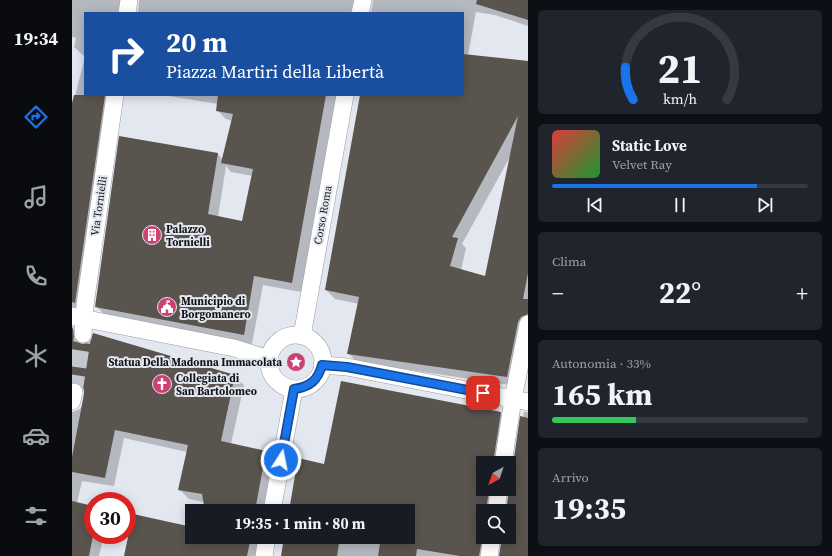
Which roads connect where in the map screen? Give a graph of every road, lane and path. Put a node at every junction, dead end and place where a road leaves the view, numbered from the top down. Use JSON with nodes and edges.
{"nodes":[{"id":1,"x":129,"y":0,"type":"edge"},
{"id":2,"x":363,"y":0,"type":"edge"},
{"id":3,"x":127,"y":12,"type":"edge"},
{"id":4,"x":360,"y":12,"type":"edge"},
{"id":5,"x":115,"y":96,"type":"edge"},
{"id":6,"x":345,"y":96,"type":"edge"},
{"id":7,"x":80,"y":322,"type":"edge"},
{"id":8,"x":528,"y":324,"type":"edge"},
{"id":9,"x":302,"y":336,"type":"junction"},
{"id":10,"x":269,"y":359,"type":"junction"},
{"id":11,"x":322,"y":365,"type":"junction"},
{"id":12,"x":294,"y":389,"type":"junction"},
{"id":13,"x":520,"y":400,"type":"edge"},
{"id":14,"x":505,"y":456,"type":"edge"},
{"id":15,"x":273,"y":504,"type":"edge"},
{"id":16,"x":266,"y":544,"type":"edge"},
{"id":17,"x":491,"y":544,"type":"edge"},
{"id":18,"x":264,"y":556,"type":"edge"},
{"id":19,"x":489,"y":556,"type":"edge"}],
"edges":[{"from":1,"to":3,"type":"street"},
{"from":2,"to":4,"type":"street"},
{"from":5,"to":7,"type":"street","name":"Via Tornielli"},
{"from":6,"to":9,"type":"street","name":"Corso Roma"},
{"from":7,"to":10,"type":"street"},
{"from":8,"to":13,"type":"street"},
{"from":9,"to":10,"type":"street"},
{"from":9,"to":11,"type":"street"},
{"from":10,"to":12,"type":"street"},
{"from":11,"to":12,"type":"street"},
{"from":11,"to":13,"type":"street"},
{"from":12,"to":15,"type":"street"},
{"from":13,"to":14,"type":"street"},
{"from":16,"to":18,"type":"street"},
{"from":17,"to":19,"type":"street"}]}
